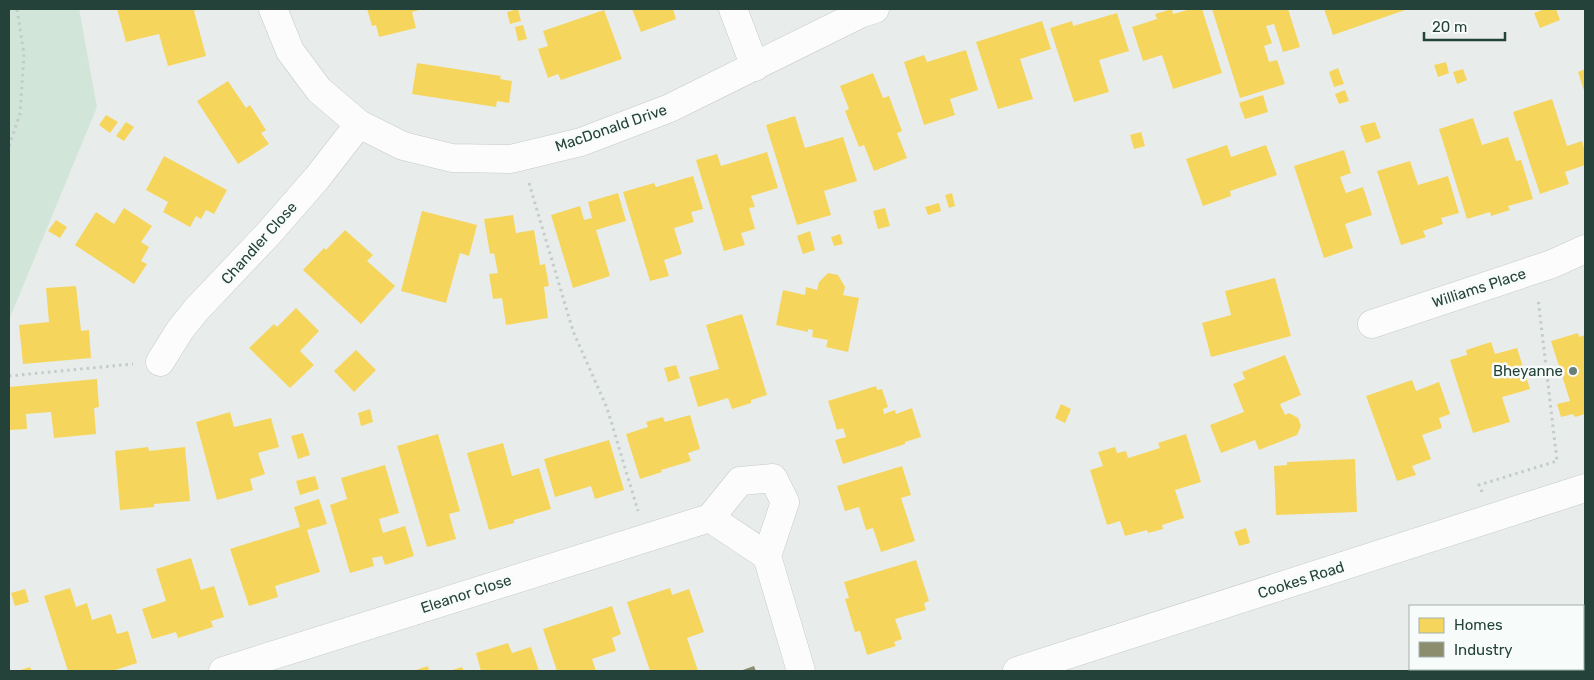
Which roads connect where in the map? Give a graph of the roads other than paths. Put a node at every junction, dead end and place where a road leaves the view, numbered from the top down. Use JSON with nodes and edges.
{"nodes":[{"id":1,"x":273,"y":9,"type":"edge"},
{"id":2,"x":733,"y":9,"type":"edge"},
{"id":3,"x":875,"y":9,"type":"edge"},
{"id":4,"x":755,"y":67,"type":"junction"},
{"id":5,"x":359,"y":124,"type":"junction"},
{"id":6,"x":1585,"y":248,"type":"edge"},
{"id":7,"x":1372,"y":324,"type":"dead end"},
{"id":8,"x":160,"y":362,"type":"dead end"},
{"id":9,"x":1585,"y":488,"type":"edge"},
{"id":10,"x":710,"y":518,"type":"junction"},
{"id":11,"x":767,"y":556,"type":"junction"},
{"id":12,"x":223,"y":671,"type":"edge"},
{"id":13,"x":800,"y":671,"type":"edge"},
{"id":14,"x":1017,"y":671,"type":"edge"}],
"edges":[{"from":1,"to":5,"type":"street","name":"MacDonald Drive"},
{"from":2,"to":4,"type":"street"},
{"from":3,"to":4,"type":"street","name":"MacDonald Drive"},
{"from":4,"to":5,"type":"street","name":"MacDonald Drive"},
{"from":5,"to":8,"type":"street","name":"Chandler Close"},
{"from":6,"to":7,"type":"street","name":"Williams Place"},
{"from":9,"to":14,"type":"street","name":"Cookes Road"},
{"from":10,"to":11,"type":"street"},
{"from":10,"to":11,"type":"street"},
{"from":10,"to":12,"type":"street","name":"Eleanor Close"},
{"from":11,"to":13,"type":"street"}]}
